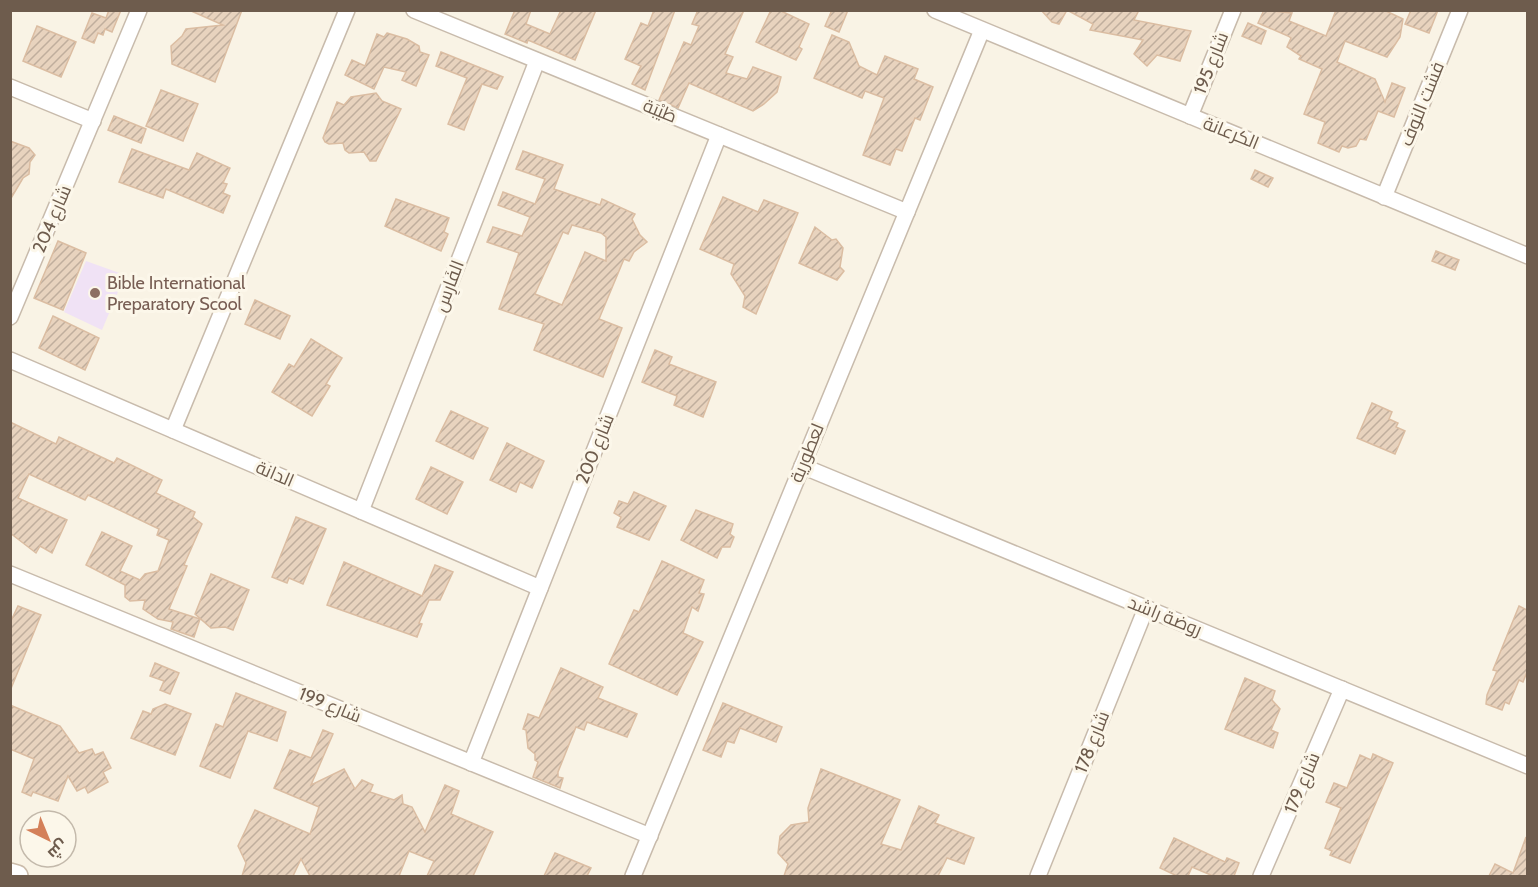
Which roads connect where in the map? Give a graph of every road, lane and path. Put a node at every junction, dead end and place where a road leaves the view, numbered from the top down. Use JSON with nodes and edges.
{"nodes":[{"id":1,"x":139,"y":10,"type":"edge"},
{"id":2,"x":346,"y":10,"type":"edge"},
{"id":3,"x":414,"y":10,"type":"edge"},
{"id":4,"x":935,"y":10,"type":"edge"},
{"id":5,"x":1233,"y":10,"type":"edge"},
{"id":6,"x":1460,"y":10,"type":"edge"},
{"id":7,"x":452,"y":18,"type":"edge"},
{"id":8,"x":982,"y":30,"type":"junction"},
{"id":9,"x":537,"y":61,"type":"junction"},
{"id":10,"x":10,"y":87,"type":"edge"},
{"id":11,"x":1190,"y":116,"type":"junction"},
{"id":12,"x":93,"y":121,"type":"junction"},
{"id":13,"x":719,"y":135,"type":"junction"},
{"id":14,"x":1384,"y":197,"type":"junction"},
{"id":15,"x":907,"y":212,"type":"junction"},
{"id":16,"x":1527,"y":256,"type":"edge"},
{"id":17,"x":10,"y":317,"type":"edge"},
{"id":18,"x":10,"y":360,"type":"edge"},
{"id":19,"x":173,"y":430,"type":"junction"},
{"id":20,"x":802,"y":466,"type":"junction"},
{"id":21,"x":361,"y":511,"type":"junction"},
{"id":22,"x":10,"y":574,"type":"edge"},
{"id":23,"x":540,"y":588,"type":"junction"},
{"id":24,"x":1146,"y":608,"type":"junction"},
{"id":25,"x":1342,"y":689,"type":"junction"},
{"id":26,"x":471,"y":763,"type":"junction"},
{"id":27,"x":1527,"y":766,"type":"edge"},
{"id":28,"x":650,"y":836,"type":"junction"},
{"id":29,"x":10,"y":874,"type":"edge"},
{"id":30,"x":1266,"y":875,"type":"edge"},
{"id":31,"x":17,"y":876,"type":"edge"},
{"id":32,"x":633,"y":876,"type":"edge"},
{"id":33,"x":1038,"y":876,"type":"edge"}],
"edges":[{"from":1,"to":12,"type":"street","name":"شارع 204"},
{"from":2,"to":19,"type":"street"},
{"from":3,"to":7,"type":"street","name":"طَيْبَة"},
{"from":4,"to":8,"type":"street","name":"الكرعانة"},
{"from":5,"to":11,"type":"street","name":"شارع 195"},
{"from":6,"to":14,"type":"street","name":"فشت النوف"},
{"from":7,"to":9,"type":"street","name":"طَيْبَة"},
{"from":8,"to":11,"type":"street","name":"الكرعانة"},
{"from":8,"to":15,"type":"street","name":"لعطورية"},
{"from":9,"to":13,"type":"street","name":"طَيْبَة"},
{"from":9,"to":21,"type":"street","name":"الفَارِس"},
{"from":10,"to":12,"type":"street"},
{"from":11,"to":14,"type":"street","name":"الكرعانة"},
{"from":12,"to":17,"type":"street","name":"شارع 204"},
{"from":13,"to":15,"type":"street","name":"طَيْبَة"},
{"from":13,"to":23,"type":"street","name":"شارع 200"},
{"from":14,"to":16,"type":"street","name":"الكرعانة"},
{"from":15,"to":20,"type":"street","name":"لعطورية"},
{"from":18,"to":19,"type":"street","name":"الدانة"},
{"from":19,"to":21,"type":"street","name":"الدانة"},
{"from":20,"to":24,"type":"street","name":"روضة راشد"},
{"from":20,"to":28,"type":"street","name":"لعطورية"},
{"from":21,"to":23,"type":"street","name":"الدانة"},
{"from":22,"to":26,"type":"street","name":"شارع 199"},
{"from":23,"to":26,"type":"street","name":"شارع 200"},
{"from":24,"to":25,"type":"street","name":"روضة راشد"},
{"from":24,"to":33,"type":"street","name":"شارع 178"},
{"from":25,"to":27,"type":"street","name":"روضة راشد"},
{"from":25,"to":30,"type":"street","name":"شارع 179"},
{"from":26,"to":28,"type":"street","name":"شارع 199"},
{"from":28,"to":32,"type":"street","name":"لعطورية"},
{"from":29,"to":31,"type":"main road"}]}
